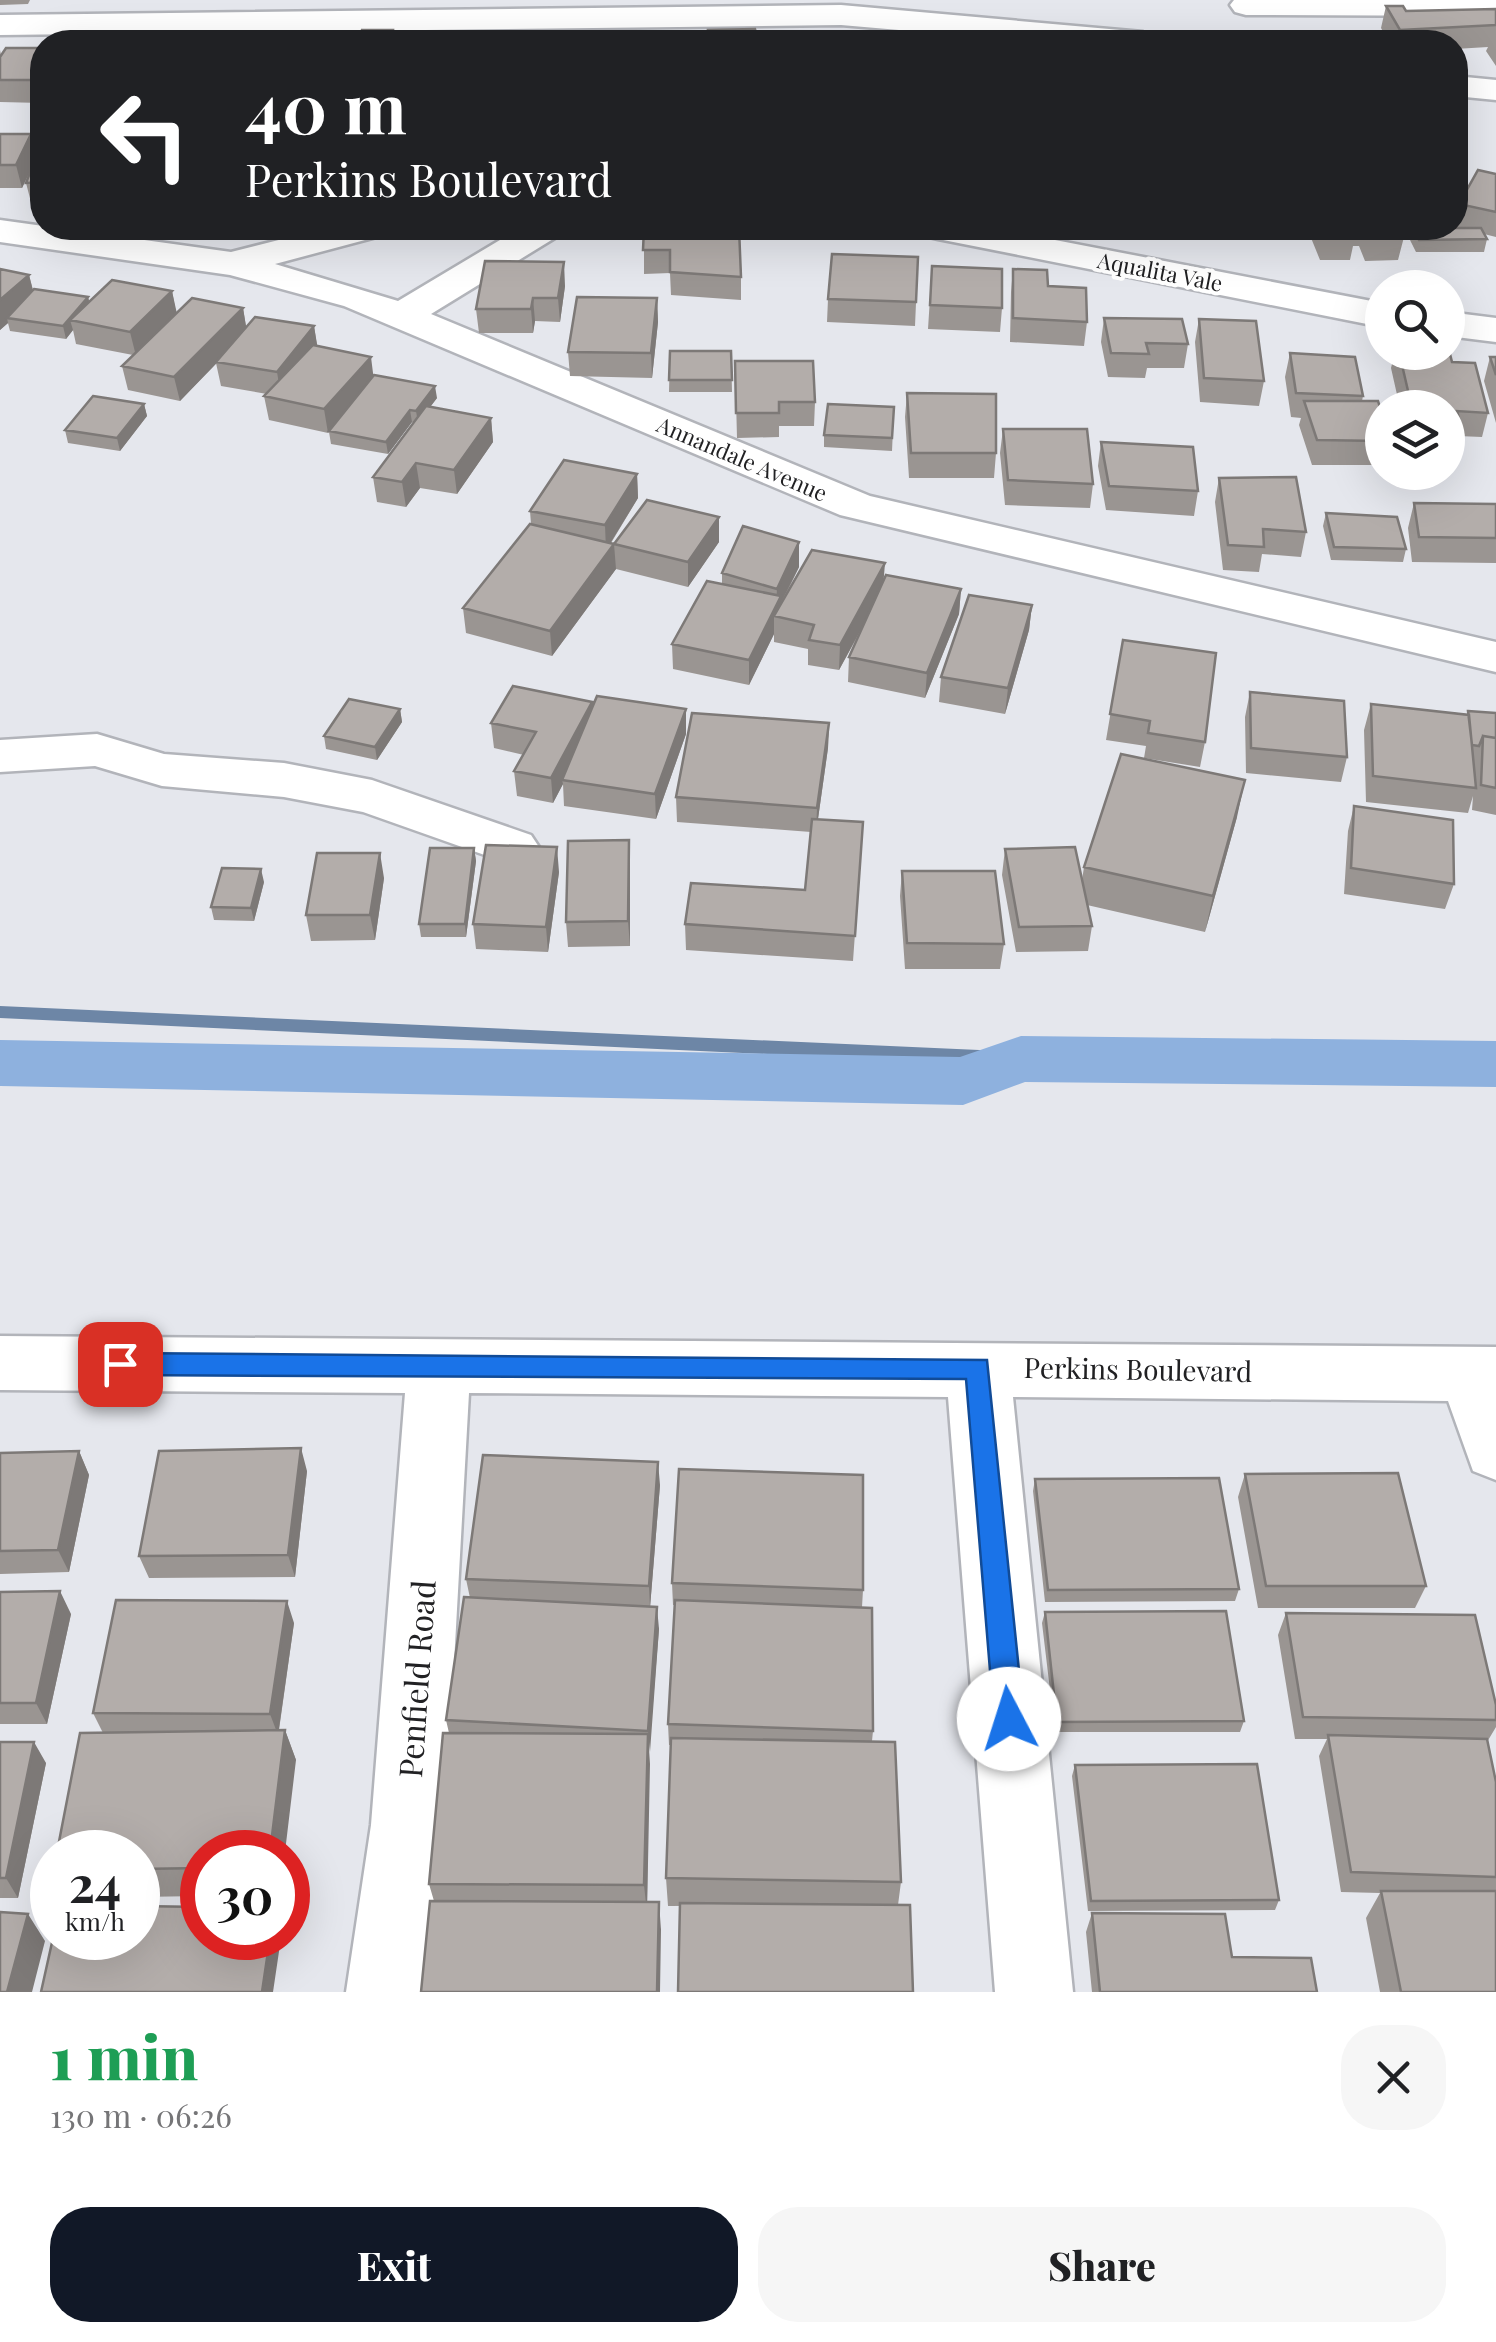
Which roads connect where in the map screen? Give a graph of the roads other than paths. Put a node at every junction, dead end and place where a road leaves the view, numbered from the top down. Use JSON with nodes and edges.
{"nodes":[{"id":1,"x":1059,"y":0,"type":"edge"},
{"id":2,"x":1246,"y":3,"type":"edge"},
{"id":3,"x":1496,"y":6,"type":"edge"},
{"id":4,"x":0,"y":25,"type":"edge"},
{"id":5,"x":1043,"y":30,"type":"edge"},
{"id":6,"x":1067,"y":30,"type":"edge"},
{"id":7,"x":1247,"y":30,"type":"edge"},
{"id":8,"x":1468,"y":87,"type":"edge"},
{"id":9,"x":1496,"y":90,"type":"edge"},
{"id":10,"x":0,"y":231,"type":"edge"},
{"id":11,"x":30,"y":235,"type":"edge"},
{"id":12,"x":64,"y":240,"type":"edge"},
{"id":13,"x":322,"y":240,"type":"edge"},
{"id":14,"x":525,"y":240,"type":"edge"},
{"id":15,"x":999,"y":240,"type":"edge"},
{"id":16,"x":233,"y":264,"type":"junction"},
{"id":17,"x":1365,"y":312,"type":"edge"},
{"id":18,"x":401,"y":316,"type":"junction"},
{"id":19,"x":1465,"y":326,"type":"edge"},
{"id":20,"x":1496,"y":330,"type":"edge"},
{"id":21,"x":1496,"y":657,"type":"edge"},
{"id":22,"x":12,"y":751,"type":"edge"},
{"id":23,"x":514,"y":847,"type":"edge"},
{"id":24,"x":0,"y":1364,"type":"edge"},
{"id":25,"x":439,"y":1366,"type":"junction"},
{"id":26,"x":978,"y":1368,"type":"junction"},
{"id":27,"x":1484,"y":1374,"type":"edge"},
{"id":28,"x":1496,"y":1451,"type":"edge"},
{"id":29,"x":385,"y":1992,"type":"edge"},
{"id":30,"x":1034,"y":1992,"type":"edge"}],
"edges":[{"from":1,"to":6,"type":"street"},
{"from":2,"to":3,"type":"street"},
{"from":2,"to":7,"type":"street"},
{"from":4,"to":5,"type":"street"},
{"from":8,"to":9,"type":"street"},
{"from":10,"to":11,"type":"street","name":"Annandale Avenue"},
{"from":12,"to":16,"type":"street","name":"Annandale Avenue"},
{"from":13,"to":16,"type":"street"},
{"from":14,"to":18,"type":"street"},
{"from":15,"to":17,"type":"street","name":"Aqualita Vale"},
{"from":16,"to":18,"type":"street","name":"Annandale Avenue"},
{"from":18,"to":21,"type":"street","name":"Annandale Avenue"},
{"from":19,"to":20,"type":"street"},
{"from":22,"to":23,"type":"street"},
{"from":24,"to":25,"type":"street","name":"Perkins Boulevard"},
{"from":25,"to":26,"type":"street","name":"Perkins Boulevard"},
{"from":25,"to":29,"type":"street","name":"Penfield Road"},
{"from":26,"to":27,"type":"street","name":"Perkins Boulevard"},
{"from":26,"to":30,"type":"street"},
{"from":27,"to":28,"type":"street"}]}
